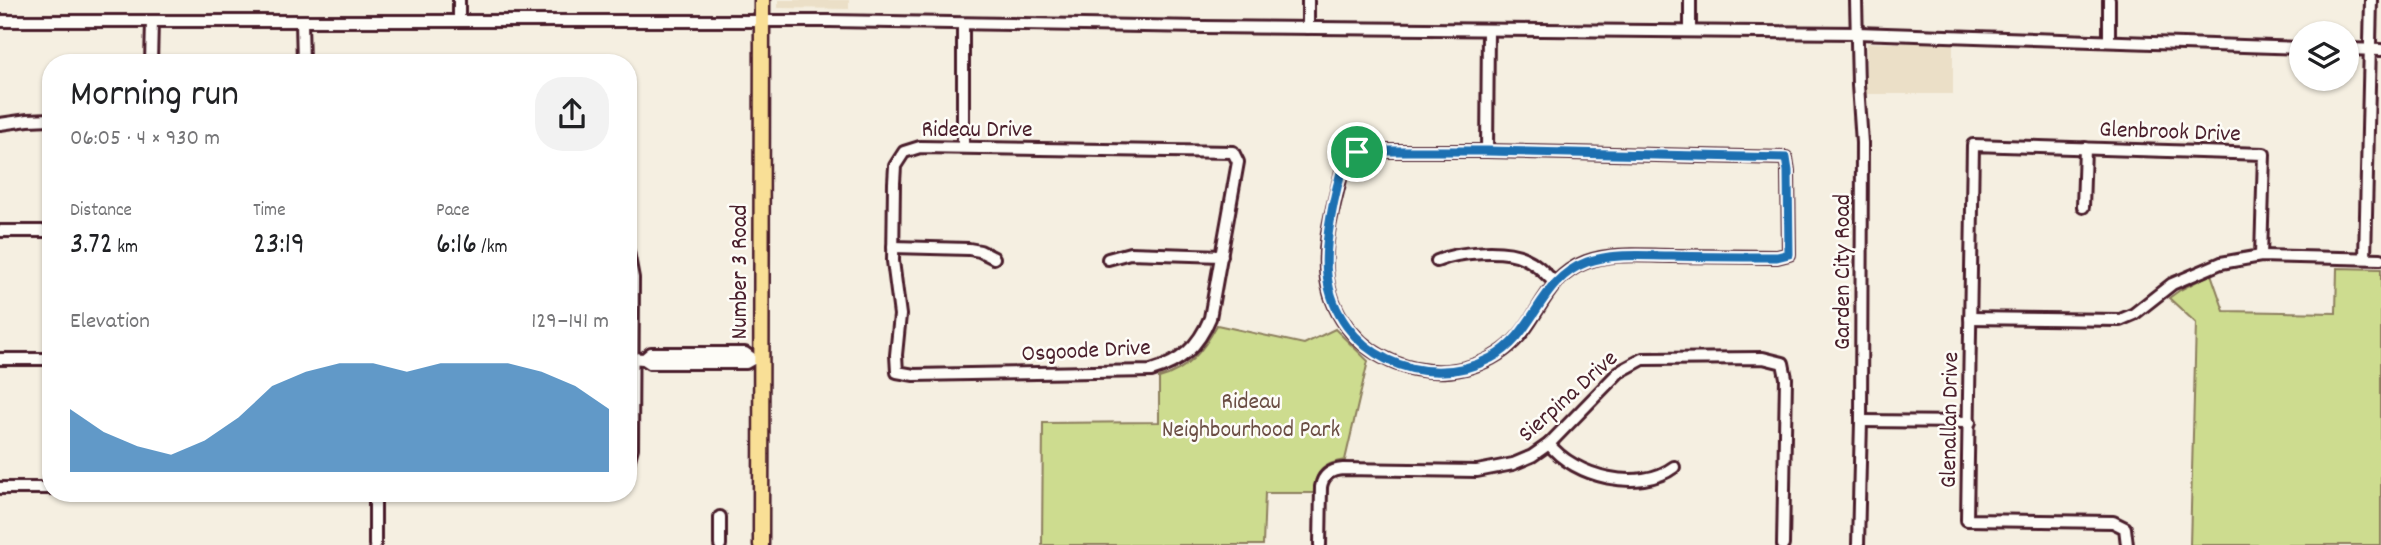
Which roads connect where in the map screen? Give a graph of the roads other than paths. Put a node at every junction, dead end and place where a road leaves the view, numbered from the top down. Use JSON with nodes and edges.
{"nodes":[{"id":1,"x":459,"y":0,"type":"edge"},
{"id":2,"x":762,"y":0,"type":"edge"},
{"id":3,"x":1308,"y":0,"type":"edge"},
{"id":4,"x":1690,"y":0,"type":"edge"},
{"id":5,"x":1856,"y":0,"type":"edge"},
{"id":6,"x":2109,"y":0,"type":"edge"},
{"id":7,"x":2371,"y":0,"type":"edge"},
{"id":8,"x":0,"y":20,"type":"edge"},
{"id":9,"x":152,"y":21,"type":"junction"},
{"id":10,"x":459,"y":21,"type":"junction"},
{"id":11,"x":762,"y":21,"type":"junction"},
{"id":12,"x":302,"y":22,"type":"junction"},
{"id":13,"x":963,"y":24,"type":"junction"},
{"id":14,"x":1308,"y":29,"type":"junction"},
{"id":15,"x":1488,"y":30,"type":"junction"},
{"id":16,"x":1690,"y":31,"type":"junction"},
{"id":17,"x":1857,"y":33,"type":"junction"},
{"id":18,"x":2109,"y":41,"type":"junction"},
{"id":19,"x":2289,"y":47,"type":"edge"},
{"id":20,"x":2376,"y":50,"type":"edge"},
{"id":21,"x":151,"y":54,"type":"edge"},
{"id":22,"x":303,"y":54,"type":"edge"},
{"id":23,"x":42,"y":119,"type":"edge"},
{"id":24,"x":0,"y":124,"type":"edge"},
{"id":25,"x":1973,"y":145,"type":"joint"},
{"id":26,"x":963,"y":147,"type":"junction"},
{"id":27,"x":2085,"y":148,"type":"junction"},
{"id":28,"x":1487,"y":151,"type":"junction"},
{"id":29,"x":1233,"y":152,"type":"joint"},
{"id":30,"x":2083,"y":207,"type":"dead end"},
{"id":31,"x":0,"y":230,"type":"edge"},
{"id":32,"x":42,"y":231,"type":"edge"},
{"id":33,"x":893,"y":247,"type":"junction"},
{"id":34,"x":1222,"y":256,"type":"junction"},
{"id":35,"x":2262,"y":256,"type":"junction"},
{"id":36,"x":994,"y":258,"type":"dead end"},
{"id":37,"x":2364,"y":258,"type":"junction"},
{"id":38,"x":1108,"y":259,"type":"dead end"},
{"id":39,"x":2381,"y":259,"type":"edge"},
{"id":40,"x":1437,"y":261,"type":"dead end"},
{"id":41,"x":1555,"y":282,"type":"junction"},
{"id":42,"x":1970,"y":318,"type":"junction"},
{"id":43,"x":637,"y":358,"type":"edge"},
{"id":44,"x":0,"y":359,"type":"edge"},
{"id":45,"x":42,"y":359,"type":"edge"},
{"id":46,"x":757,"y":359,"type":"junction"},
{"id":47,"x":897,"y":372,"type":"joint"},
{"id":48,"x":1861,"y":421,"type":"junction"},
{"id":49,"x":1970,"y":422,"type":"junction"},
{"id":50,"x":1549,"y":444,"type":"junction"},
{"id":51,"x":1674,"y":467,"type":"dead end"},
{"id":52,"x":0,"y":488,"type":"edge"},
{"id":53,"x":42,"y":488,"type":"edge"},
{"id":54,"x":375,"y":502,"type":"edge"},
{"id":55,"x":720,"y":517,"type":"dead end"},
{"id":56,"x":375,"y":545,"type":"edge"},
{"id":57,"x":720,"y":545,"type":"edge"},
{"id":58,"x":761,"y":545,"type":"edge"},
{"id":59,"x":1320,"y":545,"type":"edge"},
{"id":60,"x":1783,"y":545,"type":"edge"},
{"id":61,"x":1858,"y":545,"type":"edge"},
{"id":62,"x":2127,"y":545,"type":"edge"}],
"edges":[{"from":1,"to":10,"type":"street"},
{"from":2,"to":11,"type":"main road","name":"Number 3 Road"},
{"from":3,"to":14,"type":"street"},
{"from":4,"to":16,"type":"street"},
{"from":5,"to":17,"type":"street","name":"Garden City Road"},
{"from":6,"to":18,"type":"street"},
{"from":7,"to":20,"type":"street"},
{"from":8,"to":9,"type":"street"},
{"from":9,"to":12,"type":"street"},
{"from":9,"to":21,"type":"street"},
{"from":10,"to":11,"type":"street"},
{"from":10,"to":12,"type":"street"},
{"from":11,"to":13,"type":"street"},
{"from":11,"to":46,"type":"main road","name":"Number 3 Road"},
{"from":12,"to":22,"type":"street"},
{"from":13,"to":14,"type":"street"},
{"from":13,"to":26,"type":"street"},
{"from":14,"to":15,"type":"street"},
{"from":15,"to":16,"type":"street"},
{"from":15,"to":28,"type":"street"},
{"from":16,"to":17,"type":"street"},
{"from":17,"to":18,"type":"street"},
{"from":17,"to":48,"type":"street","name":"Garden City Road"},
{"from":18,"to":19,"type":"street"},
{"from":20,"to":37,"type":"street"},
{"from":23,"to":24,"type":"street"},
{"from":25,"to":27,"type":"street","name":"Glenbrook Drive"},
{"from":25,"to":42,"type":"street","name":"Glenallan Drive"},
{"from":26,"to":29,"type":"street","name":"Rideau Drive"},
{"from":26,"to":33,"type":"street","name":"Rideau Drive"},
{"from":27,"to":30,"type":"street"},
{"from":27,"to":35,"type":"street","name":"Glenbrook Drive"},
{"from":28,"to":41,"type":"street"},
{"from":28,"to":41,"type":"street"},
{"from":29,"to":34,"type":"street","name":"Osgoode Drive"},
{"from":31,"to":32,"type":"street"},
{"from":33,"to":36,"type":"street"},
{"from":33,"to":47,"type":"street","name":"Rideau Drive"},
{"from":34,"to":38,"type":"street"},
{"from":34,"to":47,"type":"street","name":"Osgoode Drive"},
{"from":35,"to":37,"type":"street"},
{"from":35,"to":42,"type":"street"},
{"from":37,"to":39,"type":"street"},
{"from":40,"to":41,"type":"street"},
{"from":42,"to":49,"type":"street","name":"Glenallan Drive"},
{"from":43,"to":46,"type":"street"},
{"from":44,"to":45,"type":"street"},
{"from":46,"to":58,"type":"main road","name":"Number 3 Road"},
{"from":48,"to":49,"type":"street"},
{"from":48,"to":61,"type":"street","name":"Garden City Road"},
{"from":49,"to":62,"type":"street","name":"Glenallan Drive"},
{"from":50,"to":51,"type":"street"},
{"from":50,"to":59,"type":"street","name":"Sierpina Drive"},
{"from":50,"to":60,"type":"street","name":"Sierpina Drive"},
{"from":52,"to":53,"type":"street"},
{"from":54,"to":56,"type":"street"},
{"from":55,"to":57,"type":"street"}]}
